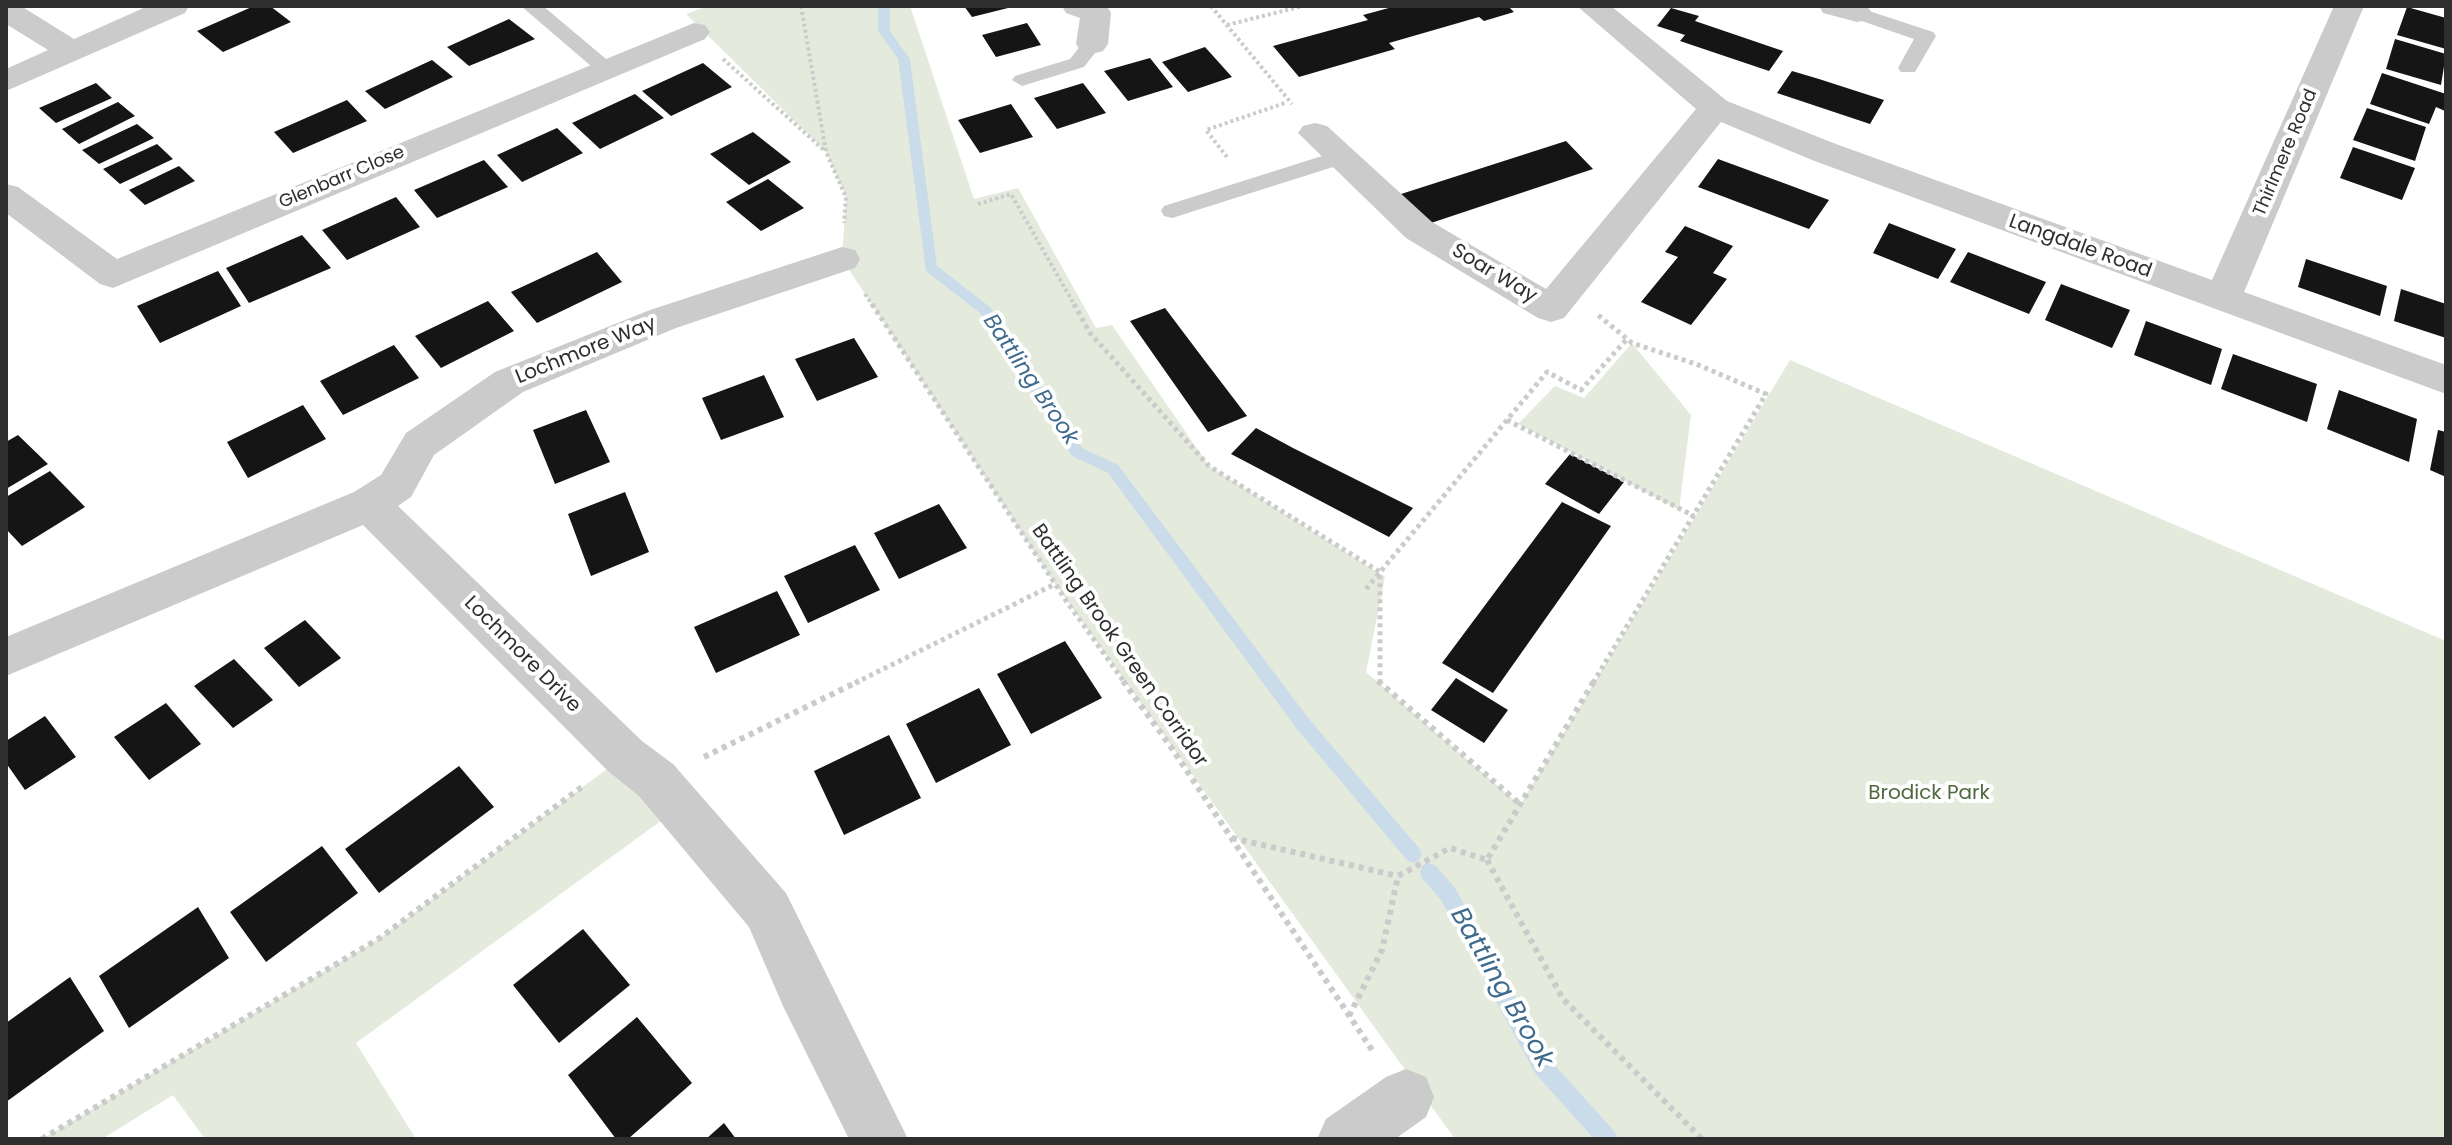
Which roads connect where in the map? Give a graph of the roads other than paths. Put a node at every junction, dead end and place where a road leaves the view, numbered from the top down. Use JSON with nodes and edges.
{"nodes":[{"id":1,"x":174,"y":6,"type":"edge"},
{"id":2,"x":531,"y":6,"type":"edge"},
{"id":3,"x":1592,"y":6,"type":"edge"},
{"id":4,"x":2349,"y":6,"type":"edge"},
{"id":5,"x":1099,"y":8,"type":"edge"},
{"id":6,"x":6,"y":10,"type":"edge"},
{"id":7,"x":1846,"y":10,"type":"edge"},
{"id":8,"x":694,"y":32,"type":"road end"},
{"id":9,"x":1092,"y":44,"type":"joint"},
{"id":10,"x":71,"y":51,"type":"junction"},
{"id":11,"x":605,"y":68,"type":"junction"},
{"id":12,"x":1908,"y":68,"type":"dead end"},
{"id":13,"x":1022,"y":80,"type":"dead end"},
{"id":14,"x":6,"y":81,"type":"edge"},
{"id":15,"x":1715,"y":108,"type":"junction"},
{"id":16,"x":1315,"y":133,"type":"road end"},
{"id":17,"x":1341,"y":157,"type":"junction"},
{"id":18,"x":6,"y":195,"type":"edge"},
{"id":19,"x":1172,"y":211,"type":"dead end"},
{"id":20,"x":842,"y":259,"type":"road end"},
{"id":21,"x":2222,"y":299,"type":"junction"},
{"id":22,"x":2446,"y":380,"type":"edge"},
{"id":23,"x":369,"y":504,"type":"junction"},
{"id":24,"x":6,"y":657,"type":"edge"},
{"id":25,"x":1406,"y":1097,"type":"road end"},
{"id":26,"x":879,"y":1139,"type":"edge"},
{"id":27,"x":1346,"y":1139,"type":"edge"}],
"edges":[{"from":1,"to":10,"type":"street"},
{"from":2,"to":11,"type":"lane"},
{"from":3,"to":15,"type":"street","name":"Langdale Road"},
{"from":4,"to":21,"type":"street","name":"Thirlmere Road"},
{"from":5,"to":9,"type":"street"},
{"from":6,"to":10,"type":"street"},
{"from":7,"to":12,"type":"lane"},
{"from":8,"to":11,"type":"street","name":"Glenbarr Close"},
{"from":9,"to":13,"type":"lane"},
{"from":10,"to":14,"type":"street"},
{"from":11,"to":18,"type":"street","name":"Glenbarr Close"},
{"from":15,"to":17,"type":"street","name":"Soar Way"},
{"from":15,"to":21,"type":"street","name":"Langdale Road"},
{"from":16,"to":17,"type":"street","name":"Soar Way"},
{"from":17,"to":19,"type":"lane"},
{"from":20,"to":23,"type":"street","name":"Lochmore Way"},
{"from":21,"to":22,"type":"street","name":"Langdale Road"},
{"from":23,"to":24,"type":"street"},
{"from":23,"to":26,"type":"street","name":"Lochmore Drive"},
{"from":25,"to":27,"type":"street"}]}
